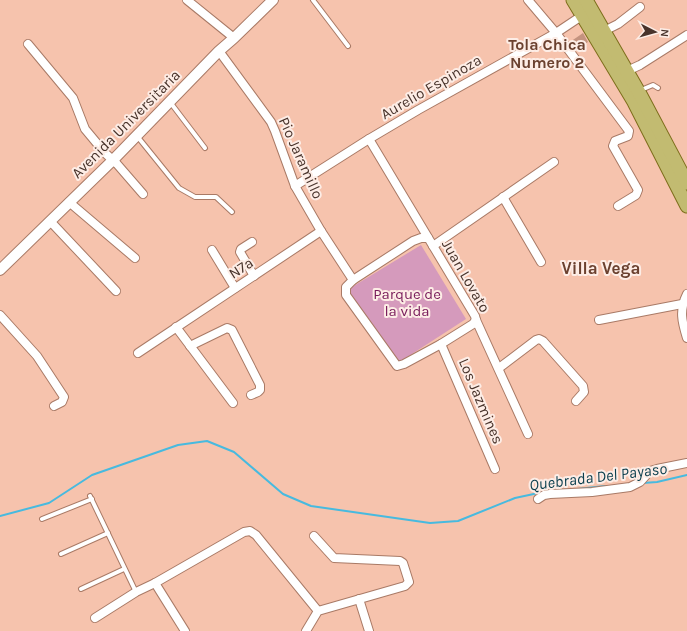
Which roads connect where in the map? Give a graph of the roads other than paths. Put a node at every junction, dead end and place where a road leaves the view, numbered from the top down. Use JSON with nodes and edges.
{"nodes":[{"id":1,"x":187,"y":0,"type":"edge"},
{"id":2,"x":273,"y":0,"type":"edge"},
{"id":3,"x":313,"y":0,"type":"edge"},
{"id":4,"x":528,"y":0,"type":"edge"},
{"id":5,"x":573,"y":0,"type":"edge"},
{"id":6,"x":589,"y":5,"type":"edge"},
{"id":7,"x":640,"y":7,"type":"dead end"},
{"id":8,"x":604,"y":31,"type":"junction"},
{"id":9,"x":556,"y":33,"type":"junction"},
{"id":10,"x":687,"y":35,"type":"edge"},
{"id":11,"x":234,"y":38,"type":"junction"},
{"id":12,"x":28,"y":44,"type":"dead end"},
{"id":13,"x":348,"y":46,"type":"dead end"},
{"id":14,"x":219,"y":51,"type":"junction"},
{"id":15,"x":627,"y":71,"type":"junction"},
{"id":16,"x":658,"y":88,"type":"dead end"},
{"id":17,"x":639,"y":92,"type":"junction"},
{"id":18,"x":170,"y":102,"type":"junction"},
{"id":19,"x":137,"y":136,"type":"junction"},
{"id":20,"x":369,"y":139,"type":"junction"},
{"id":21,"x":205,"y":148,"type":"dead end"},
{"id":22,"x":113,"y":160,"type":"junction"},
{"id":23,"x":554,"y":162,"type":"dead end"},
{"id":24,"x":687,"y":183,"type":"edge"},
{"id":25,"x":295,"y":186,"type":"junction"},
{"id":26,"x":143,"y":194,"type":"dead end"},
{"id":27,"x":503,"y":197,"type":"junction"},
{"id":28,"x":69,"y":202,"type":"junction"},
{"id":29,"x":618,"y":206,"type":"dead end"},
{"id":30,"x":687,"y":206,"type":"edge"},
{"id":31,"x":232,"y":212,"type":"dead end"},
{"id":32,"x":50,"y":221,"type":"junction"},
{"id":33,"x":321,"y":231,"type":"junction"},
{"id":34,"x":428,"y":238,"type":"junction"},
{"id":35,"x":252,"y":242,"type":"dead end"},
{"id":36,"x":433,"y":246,"type":"junction"},
{"id":37,"x":212,"y":250,"type":"dead end"},
{"id":38,"x":135,"y":258,"type":"dead end"},
{"id":39,"x":541,"y":262,"type":"dead end"},
{"id":40,"x":0,"y":270,"type":"edge"},
{"id":41,"x":254,"y":276,"type":"junction"},
{"id":42,"x":353,"y":280,"type":"junction"},
{"id":43,"x":235,"y":288,"type":"junction"},
{"id":44,"x":116,"y":291,"type":"dead end"},
{"id":45,"x":687,"y":294,"type":"edge"},
{"id":46,"x":682,"y":304,"type":"junction"},
{"id":47,"x":0,"y":315,"type":"edge"},
{"id":48,"x":476,"y":320,"type":"junction"},
{"id":49,"x":599,"y":320,"type":"dead end"},
{"id":50,"x":176,"y":327,"type":"junction"},
{"id":51,"x":687,"y":338,"type":"edge"},
{"id":52,"x":441,"y":344,"type":"junction"},
{"id":53,"x":190,"y":346,"type":"junction"},
{"id":54,"x":138,"y":353,"type":"dead end"},
{"id":55,"x":499,"y":368,"type":"junction"},
{"id":56,"x":251,"y":395,"type":"dead end"},
{"id":57,"x":576,"y":402,"type":"dead end"},
{"id":58,"x":233,"y":403,"type":"dead end"},
{"id":59,"x":54,"y":406,"type":"dead end"},
{"id":60,"x":528,"y":434,"type":"dead end"},
{"id":61,"x":687,"y":463,"type":"edge"},
{"id":62,"x":495,"y":469,"type":"dead end"},
{"id":63,"x":538,"y":499,"type":"dead end"},
{"id":64,"x":42,"y":519,"type":"dead end"},
{"id":65,"x":108,"y":533,"type":"junction"},
{"id":66,"x":314,"y":536,"type":"dead end"},
{"id":67,"x":61,"y":554,"type":"dead end"},
{"id":68,"x":124,"y":569,"type":"junction"},
{"id":69,"x":155,"y":582,"type":"junction"},
{"id":70,"x":81,"y":589,"type":"dead end"},
{"id":71,"x":136,"y":592,"type":"junction"},
{"id":72,"x":359,"y":599,"type":"junction"},
{"id":73,"x":318,"y":611,"type":"junction"},
{"id":74,"x":95,"y":618,"type":"dead end"},
{"id":75,"x":185,"y":631,"type":"edge"},
{"id":76,"x":306,"y":631,"type":"edge"},
{"id":77,"x":369,"y":631,"type":"edge"}],
"edges":[{"from":1,"to":11,"type":"street"},
{"from":2,"to":11,"type":"street","name":"Avenida Universitaria"},
{"from":3,"to":13,"type":"lane"},
{"from":4,"to":9,"type":"street"},
{"from":5,"to":6,"type":"main road"},
{"from":6,"to":8,"type":"main road"},
{"from":6,"to":9,"type":"street","name":"Aurelio Espinoza"},
{"from":6,"to":30,"type":"main road"},
{"from":7,"to":8,"type":"street"},
{"from":8,"to":15,"type":"main road"},
{"from":9,"to":20,"type":"street","name":"Aurelio Espinoza"},
{"from":9,"to":29,"type":"street"},
{"from":10,"to":15,"type":"street"},
{"from":11,"to":14,"type":"street","name":"Avenida Universitaria"},
{"from":12,"to":22,"type":"street"},
{"from":14,"to":18,"type":"street","name":"Avenida Universitaria"},
{"from":14,"to":25,"type":"street","name":"Pio Jaramillo"},
{"from":15,"to":17,"type":"main road"},
{"from":16,"to":17,"type":"lane"},
{"from":17,"to":24,"type":"main road"},
{"from":18,"to":19,"type":"street","name":"Avenida Universitaria"},
{"from":18,"to":21,"type":"lane"},
{"from":19,"to":22,"type":"street","name":"Avenida Universitaria"},
{"from":19,"to":31,"type":"lane"},
{"from":20,"to":25,"type":"street","name":"Aurelio Espinoza"},
{"from":20,"to":34,"type":"street","name":"Juan Lovato"},
{"from":22,"to":26,"type":"street"},
{"from":22,"to":28,"type":"street","name":"Avenida Universitaria"},
{"from":23,"to":27,"type":"street"},
{"from":25,"to":33,"type":"street","name":"Pio Jaramillo"},
{"from":27,"to":36,"type":"street"},
{"from":27,"to":39,"type":"street"},
{"from":28,"to":32,"type":"street","name":"Avenida Universitaria"},
{"from":28,"to":38,"type":"street"},
{"from":32,"to":40,"type":"street","name":"Avenida Universitaria"},
{"from":32,"to":44,"type":"street"},
{"from":33,"to":41,"type":"street","name":"N7a"},
{"from":33,"to":42,"type":"street","name":"Pio Jaramillo"},
{"from":34,"to":36,"type":"street","name":"Juan Lovato"},
{"from":34,"to":42,"type":"street"},
{"from":35,"to":41,"type":"street"},
{"from":36,"to":48,"type":"street","name":"Juan Lovato"},
{"from":37,"to":43,"type":"street"},
{"from":41,"to":43,"type":"street","name":"N7a"},
{"from":42,"to":52,"type":"street"},
{"from":43,"to":50,"type":"street","name":"N7a"},
{"from":45,"to":46,"type":"street"},
{"from":46,"to":49,"type":"street"},
{"from":46,"to":51,"type":"street"},
{"from":47,"to":59,"type":"street"},
{"from":48,"to":52,"type":"street"},
{"from":48,"to":55,"type":"street","name":"Juan Lovato"},
{"from":50,"to":53,"type":"street"},
{"from":50,"to":54,"type":"street","name":"N7a"},
{"from":52,"to":62,"type":"street","name":"Los Jazmines"},
{"from":53,"to":56,"type":"street"},
{"from":53,"to":58,"type":"street"},
{"from":55,"to":57,"type":"street"},
{"from":55,"to":60,"type":"street","name":"Juan Lovato"},
{"from":61,"to":63,"type":"street"},
{"from":64,"to":65,"type":"lane"},
{"from":65,"to":67,"type":"lane"},
{"from":65,"to":68,"type":"lane"},
{"from":66,"to":72,"type":"street"},
{"from":68,"to":70,"type":"lane"},
{"from":68,"to":71,"type":"lane"},
{"from":69,"to":71,"type":"street"},
{"from":69,"to":73,"type":"street"},
{"from":69,"to":75,"type":"street"},
{"from":71,"to":74,"type":"street"},
{"from":72,"to":73,"type":"street"},
{"from":72,"to":77,"type":"street"},
{"from":73,"to":76,"type":"street"}]}
